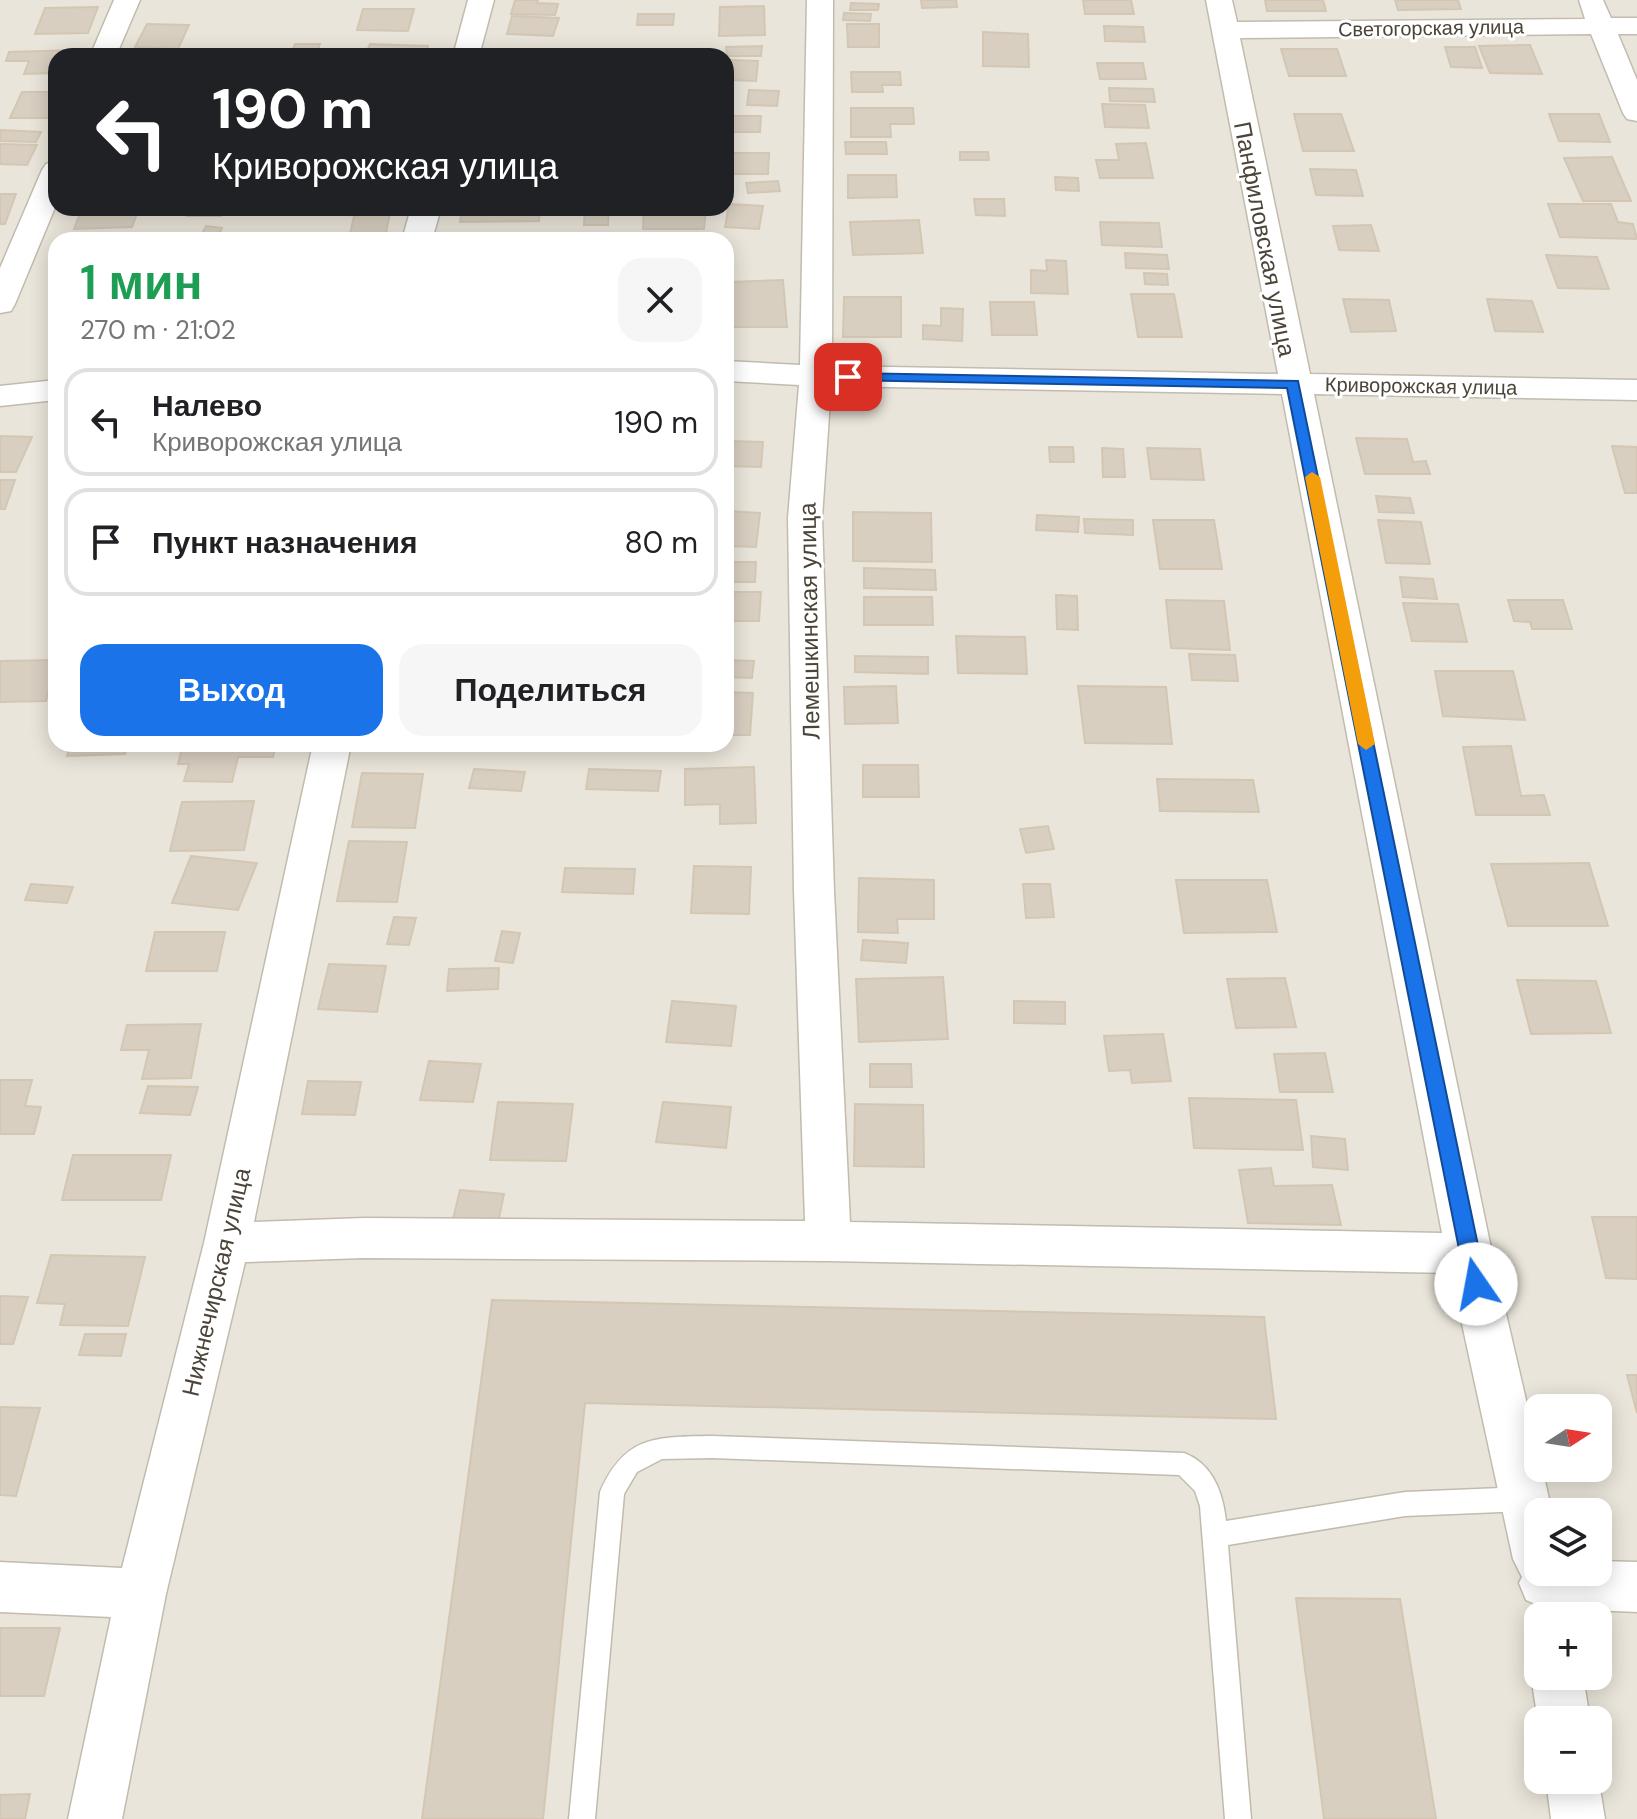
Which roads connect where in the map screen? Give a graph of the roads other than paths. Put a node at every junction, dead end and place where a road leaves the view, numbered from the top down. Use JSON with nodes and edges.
{"nodes":[{"id":1,"x":127,"y":0,"type":"edge"},
{"id":2,"x":481,"y":0,"type":"edge"},
{"id":3,"x":820,"y":0,"type":"edge"},
{"id":4,"x":1590,"y":0,"type":"edge"},
{"id":5,"x":1222,"y":15,"type":"edge"},
{"id":6,"x":1601,"y":26,"type":"junction"},
{"id":7,"x":1637,"y":26,"type":"edge"},
{"id":8,"x":106,"y":48,"type":"edge"},
{"id":9,"x":468,"y":48,"type":"edge"},
{"id":10,"x":1637,"y":113,"type":"edge"},
{"id":11,"x":48,"y":189,"type":"edge"},
{"id":12,"x":0,"y":304,"type":"edge"},
{"id":13,"x":734,"y":371,"type":"edge"},
{"id":14,"x":816,"y":376,"type":"junction"},
{"id":15,"x":1293,"y":384,"type":"junction"},
{"id":16,"x":1637,"y":390,"type":"edge"},
{"id":17,"x":48,"y":391,"type":"edge"},
{"id":18,"x":0,"y":396,"type":"edge"},
{"id":19,"x":330,"y":752,"type":"edge"},
{"id":20,"x":828,"y":1241,"type":"junction"},
{"id":21,"x":227,"y":1243,"type":"junction"},
{"id":22,"x":1469,"y":1253,"type":"junction"},
{"id":23,"x":1525,"y":1498,"type":"edge"},
{"id":24,"x":1524,"y":1499,"type":"edge"},
{"id":25,"x":1215,"y":1535,"type":"junction"},
{"id":26,"x":1612,"y":1586,"type":"edge"},
{"id":27,"x":0,"y":1587,"type":"edge"},
{"id":28,"x":1637,"y":1587,"type":"edge"},
{"id":29,"x":141,"y":1594,"type":"junction"},
{"id":30,"x":1575,"y":1794,"type":"edge"},
{"id":31,"x":95,"y":1819,"type":"edge"},
{"id":32,"x":582,"y":1819,"type":"edge"},
{"id":33,"x":1238,"y":1819,"type":"edge"},
{"id":34,"x":1578,"y":1819,"type":"edge"}],
"edges":[{"from":1,"to":8,"type":"street"},
{"from":2,"to":9,"type":"street"},
{"from":3,"to":14,"type":"street","name":"Лемешкинская улица"},
{"from":4,"to":6,"type":"street"},
{"from":5,"to":6,"type":"street","name":"Светогорская улица"},
{"from":5,"to":15,"type":"street","name":"Панфиловская улица"},
{"from":6,"to":7,"type":"street","name":"Светогорская улица"},
{"from":6,"to":10,"type":"street"},
{"from":11,"to":12,"type":"street"},
{"from":13,"to":14,"type":"street","name":"Криворожская улица"},
{"from":14,"to":15,"type":"street","name":"Криворожская улица"},
{"from":14,"to":20,"type":"street","name":"Лемешкинская улица"},
{"from":15,"to":16,"type":"street","name":"Криворожская улица"},
{"from":15,"to":22,"type":"street","name":"Панфиловская улица"},
{"from":17,"to":18,"type":"street"},
{"from":19,"to":21,"type":"street","name":"Нижнечирская улица"},
{"from":20,"to":21,"type":"street"},
{"from":20,"to":22,"type":"street"},
{"from":21,"to":29,"type":"street","name":"Нижнечирская улица"},
{"from":22,"to":23,"type":"street","name":"Панфиловская улица"},
{"from":24,"to":25,"type":"lane"},
{"from":25,"to":32,"type":"lane"},
{"from":25,"to":33,"type":"lane"},
{"from":26,"to":28,"type":"street"},
{"from":27,"to":29,"type":"street"},
{"from":29,"to":31,"type":"street","name":"Нижнечирская улица"},
{"from":30,"to":34,"type":"street"}]}
